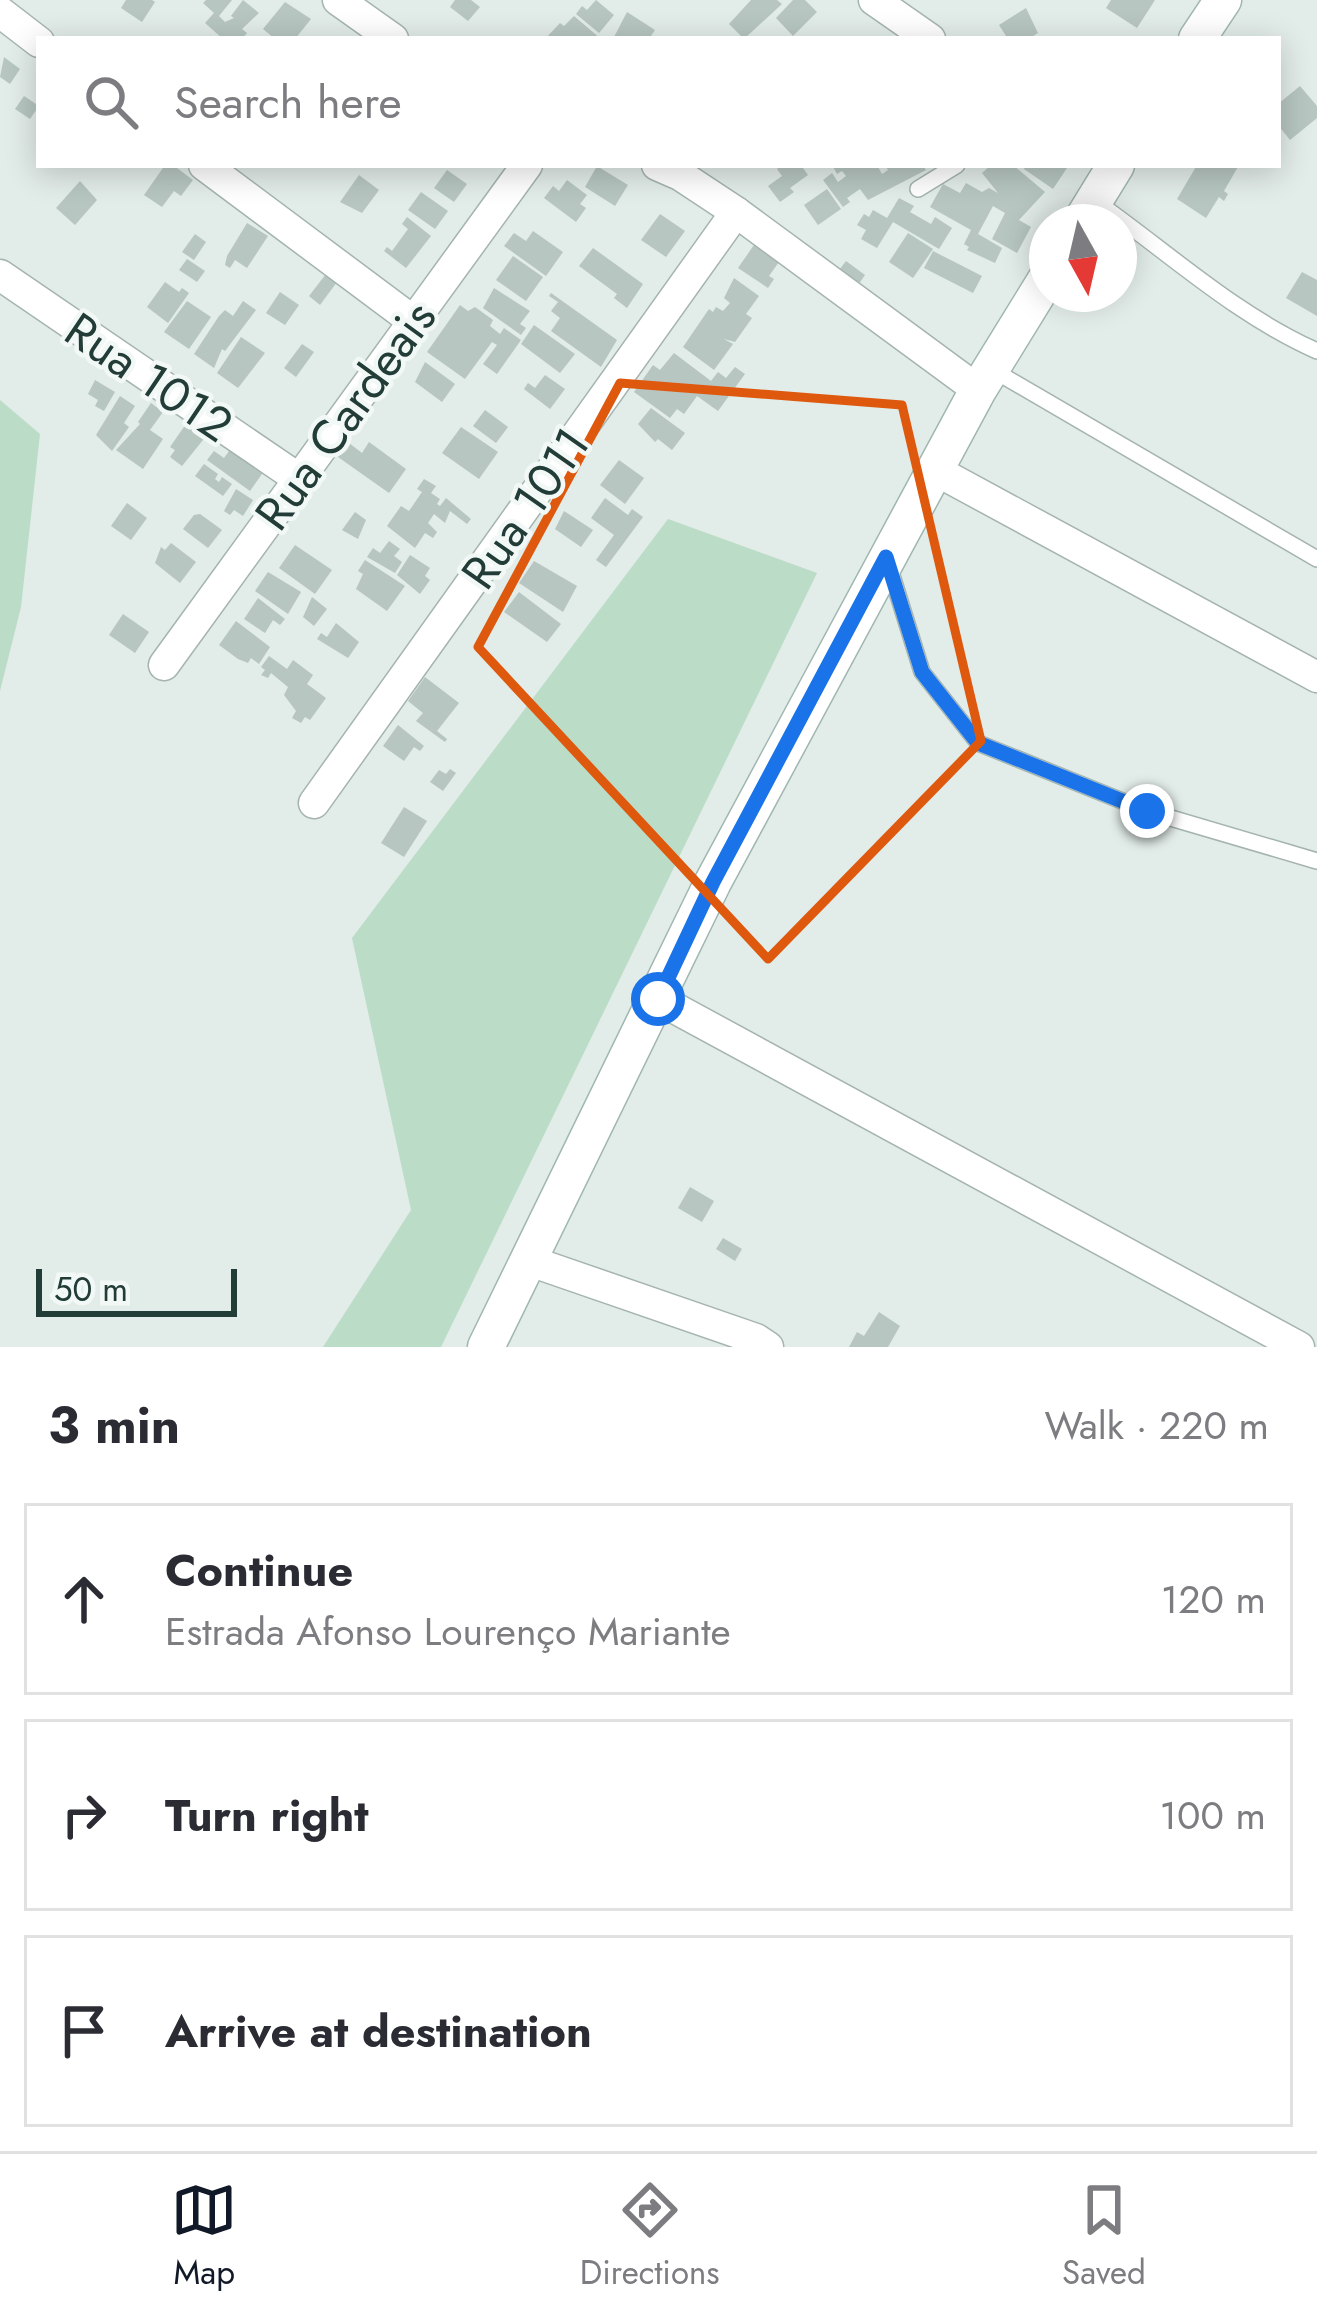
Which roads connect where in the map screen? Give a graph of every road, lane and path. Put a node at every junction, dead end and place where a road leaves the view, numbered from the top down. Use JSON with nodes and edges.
{"nodes":[{"id":1,"x":338,"y":0,"type":"edge"},
{"id":2,"x":874,"y":0,"type":"edge"},
{"id":3,"x":1223,"y":0,"type":"edge"},
{"id":4,"x":0,"y":12,"type":"edge"},
{"id":5,"x":389,"y":36,"type":"edge"},
{"id":6,"x":922,"y":36,"type":"edge"},
{"id":7,"x":1199,"y":36,"type":"edge"},
{"id":8,"x":36,"y":40,"type":"edge"},
{"id":9,"x":208,"y":168,"type":"edge"},
{"id":10,"x":525,"y":168,"type":"edge"},
{"id":11,"x":664,"y":168,"type":"edge"},
{"id":12,"x":952,"y":168,"type":"edge"},
{"id":13,"x":1114,"y":168,"type":"edge"},
{"id":14,"x":918,"y":189,"type":"dead end"},
{"id":15,"x":1092,"y":204,"type":"edge"},
{"id":16,"x":736,"y":212,"type":"junction"},
{"id":17,"x":1137,"y":243,"type":"edge"},
{"id":18,"x":0,"y":274,"type":"edge"},
{"id":19,"x":1029,"y":308,"type":"edge"},
{"id":20,"x":413,"y":321,"type":"junction"},
{"id":21,"x":1317,"y":351,"type":"edge"},
{"id":22,"x":985,"y":380,"type":"junction"},
{"id":23,"x":935,"y":470,"type":"junction"},
{"id":24,"x":299,"y":479,"type":"junction"},
{"id":25,"x":886,"y":557,"type":"junction"},
{"id":26,"x":1317,"y":559,"type":"edge"},
{"id":27,"x":164,"y":665,"type":"dead end"},
{"id":28,"x":1317,"y":677,"type":"edge"},
{"id":29,"x":314,"y":803,"type":"dead end"},
{"id":30,"x":1317,"y":861,"type":"edge"},
{"id":31,"x":658,"y":999,"type":"junction"},
{"id":32,"x":527,"y":1260,"type":"junction"},
{"id":33,"x":486,"y":1347,"type":"edge"},
{"id":34,"x":768,"y":1347,"type":"edge"},
{"id":35,"x":1298,"y":1347,"type":"edge"}],
"edges":[{"from":1,"to":5,"type":"street"},
{"from":2,"to":6,"type":"street"},
{"from":3,"to":7,"type":"main road"},
{"from":4,"to":8,"type":"street"},
{"from":9,"to":20,"type":"street"},
{"from":10,"to":20,"type":"street","name":"Rua Cardeais"},
{"from":11,"to":16,"type":"street"},
{"from":12,"to":14,"type":"lane"},
{"from":13,"to":15,"type":"main road"},
{"from":16,"to":22,"type":"street"},
{"from":16,"to":29,"type":"street","name":"Rua 1011"},
{"from":17,"to":21,"type":"lane"},
{"from":18,"to":24,"type":"street","name":"Rua 1012"},
{"from":19,"to":22,"type":"main road"},
{"from":20,"to":24,"type":"street","name":"Rua Cardeais"},
{"from":22,"to":23,"type":"main road"},
{"from":22,"to":26,"type":"lane"},
{"from":23,"to":25,"type":"main road"},
{"from":23,"to":28,"type":"street"},
{"from":24,"to":27,"type":"street","name":"Rua Cardeais"},
{"from":25,"to":30,"type":"lane"},
{"from":25,"to":31,"type":"main road"},
{"from":31,"to":32,"type":"main road"},
{"from":31,"to":35,"type":"street"},
{"from":32,"to":33,"type":"main road"},
{"from":32,"to":34,"type":"street"}]}
